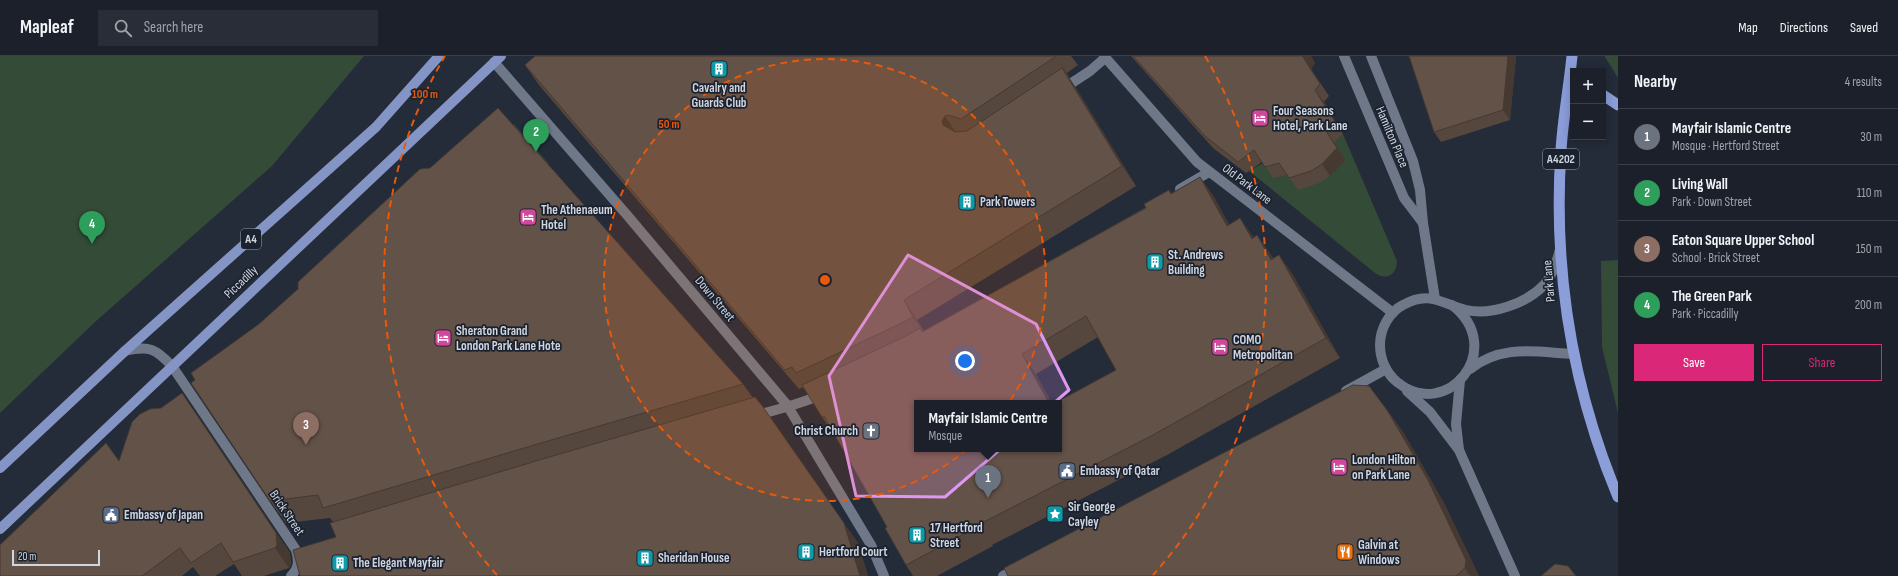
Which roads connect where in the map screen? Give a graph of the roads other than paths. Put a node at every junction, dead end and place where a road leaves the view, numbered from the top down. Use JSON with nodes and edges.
{"nodes":[{"id":1,"x":439,"y":56,"type":"edge"},
{"id":2,"x":1344,"y":56,"type":"edge"},
{"id":3,"x":1371,"y":56,"type":"edge"},
{"id":4,"x":1572,"y":56,"type":"edge"},
{"id":5,"x":1105,"y":57,"type":"edge"},
{"id":6,"x":497,"y":59,"type":"edge"},
{"id":7,"x":1572,"y":68,"type":"edge"},
{"id":8,"x":1570,"y":80,"type":"edge"},
{"id":9,"x":1050,"y":97,"type":"edge"},
{"id":10,"x":1606,"y":97,"type":"edge"},
{"id":11,"x":1618,"y":105,"type":"edge"},
{"id":12,"x":1209,"y":172,"type":"junction"},
{"id":13,"x":1168,"y":196,"type":"edge"},
{"id":14,"x":1423,"y":223,"type":"junction"},
{"id":15,"x":1560,"y":249,"type":"junction"},
{"id":16,"x":1435,"y":298,"type":"junction"},
{"id":17,"x":1452,"y":305,"type":"junction"},
{"id":18,"x":1393,"y":313,"type":"junction"},
{"id":19,"x":126,"y":351,"type":"junction"},
{"id":20,"x":1573,"y":354,"type":"junction"},
{"id":21,"x":172,"y":366,"type":"junction"},
{"id":22,"x":1386,"y":369,"type":"junction"},
{"id":23,"x":1468,"y":370,"type":"junction"},
{"id":24,"x":1460,"y":380,"type":"junction"},
{"id":25,"x":1401,"y":386,"type":"junction"},
{"id":26,"x":833,"y":389,"type":"edge"},
{"id":27,"x":1336,"y":396,"type":"edge"},
{"id":28,"x":788,"y":405,"type":"junction"},
{"id":29,"x":742,"y":419,"type":"edge"},
{"id":30,"x":1459,"y":450,"type":"junction"},
{"id":31,"x":0,"y":468,"type":"edge"},
{"id":32,"x":1618,"y":497,"type":"edge"},
{"id":33,"x":0,"y":528,"type":"edge"},
{"id":34,"x":1024,"y":565,"type":"edge"},
{"id":35,"x":291,"y":576,"type":"edge"},
{"id":36,"x":884,"y":576,"type":"edge"},
{"id":37,"x":1003,"y":576,"type":"edge"},
{"id":38,"x":1515,"y":576,"type":"edge"}],
"edges":[{"from":1,"to":19,"type":"main road","name":"Piccadilly","number":"A4"},
{"from":2,"to":14,"type":"street","name":"Hamilton Place"},
{"from":3,"to":14,"type":"street","name":"Hamilton Place"},
{"from":4,"to":7,"type":"highway","name":"Park Lane","number":"A4202"},
{"from":5,"to":9,"type":"street"},
{"from":5,"to":12,"type":"street","name":"Old Park Lane"},
{"from":6,"to":21,"type":"main road","name":"Piccadilly"},
{"from":6,"to":28,"type":"street","name":"Down Street"},
{"from":8,"to":15,"type":"highway","name":"Park Lane","number":"A4202"},
{"from":10,"to":11,"type":"highway"},
{"from":12,"to":13,"type":"street"},
{"from":12,"to":18,"type":"street","name":"Old Park Lane"},
{"from":14,"to":16,"type":"street","name":"Hamilton Place"},
{"from":15,"to":17,"type":"street"},
{"from":15,"to":20,"type":"highway","name":"Park Lane","number":"A4202"},
{"from":16,"to":17,"type":"street"},
{"from":16,"to":18,"type":"street"},
{"from":17,"to":23,"type":"street"},
{"from":18,"to":22,"type":"street"},
{"from":19,"to":21,"type":"street","name":"Brick Street"},
{"from":19,"to":31,"type":"main road","name":"Piccadilly","number":"A4"},
{"from":20,"to":23,"type":"street"},
{"from":20,"to":32,"type":"highway","name":"Park Lane","number":"A4202"},
{"from":21,"to":33,"type":"main road","name":"Piccadilly"},
{"from":21,"to":35,"type":"street","name":"Brick Street"},
{"from":22,"to":25,"type":"street"},
{"from":22,"to":27,"type":"street"},
{"from":23,"to":24,"type":"street"},
{"from":24,"to":25,"type":"street"},
{"from":24,"to":30,"type":"street"},
{"from":25,"to":30,"type":"street"},
{"from":26,"to":28,"type":"street"},
{"from":28,"to":29,"type":"street"},
{"from":28,"to":36,"type":"street","name":"Down Street"},
{"from":30,"to":38,"type":"street"},
{"from":34,"to":37,"type":"street"}]}
